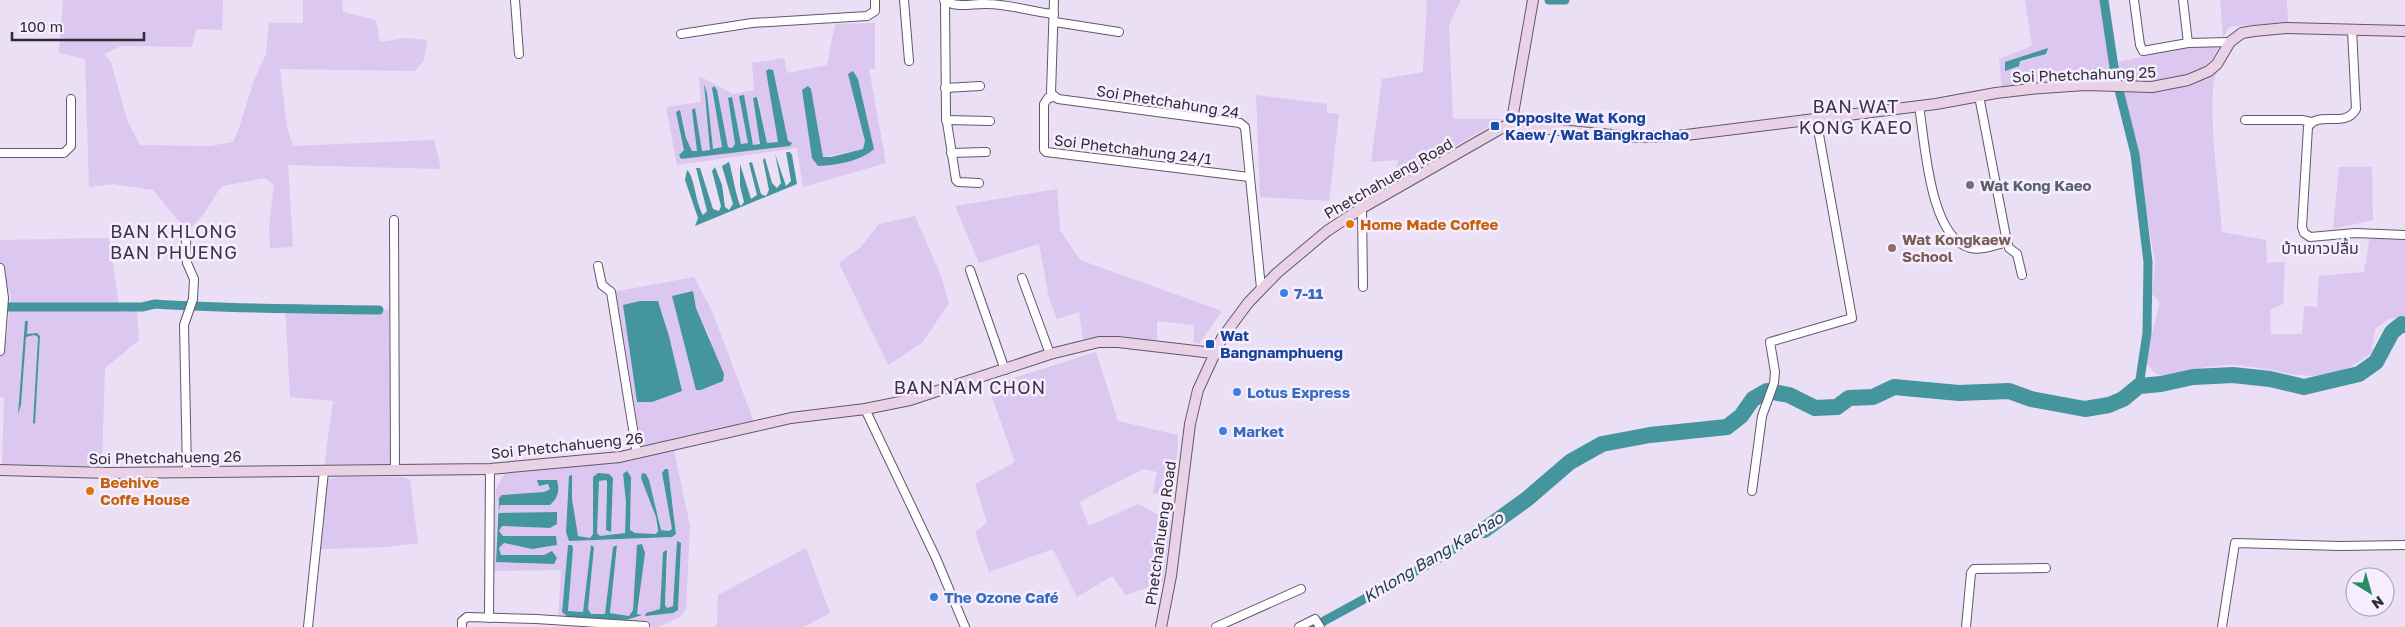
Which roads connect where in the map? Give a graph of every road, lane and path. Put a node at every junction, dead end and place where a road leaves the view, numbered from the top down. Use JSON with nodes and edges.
{"nodes":[{"id":1,"x":515,"y":0,"type":"edge"},
{"id":2,"x":875,"y":0,"type":"edge"},
{"id":3,"x":904,"y":0,"type":"edge"},
{"id":4,"x":1054,"y":0,"type":"edge"},
{"id":5,"x":1533,"y":0,"type":"edge"},
{"id":6,"x":2134,"y":0,"type":"edge"},
{"id":7,"x":2183,"y":0,"type":"edge"},
{"id":8,"x":945,"y":1,"type":"edge"},
{"id":9,"x":1054,"y":18,"type":"junction"},
{"id":10,"x":2352,"y":30,"type":"junction"},
{"id":11,"x":2405,"y":31,"type":"edge"},
{"id":12,"x":1119,"y":32,"type":"dead end"},
{"id":13,"x":682,"y":34,"type":"dead end"},
{"id":14,"x":2230,"y":42,"type":"junction"},
{"id":15,"x":2188,"y":43,"type":"junction"},
{"id":16,"x":519,"y":54,"type":"dead end"},
{"id":17,"x":909,"y":61,"type":"dead end"},
{"id":18,"x":980,"y":86,"type":"dead end"},
{"id":19,"x":946,"y":88,"type":"junction"},
{"id":20,"x":1979,"y":96,"type":"junction"},
{"id":21,"x":1054,"y":97,"type":"junction"},
{"id":22,"x":71,"y":99,"type":"dead end"},
{"id":23,"x":1919,"y":106,"type":"junction"},
{"id":24,"x":1816,"y":118,"type":"junction"},
{"id":25,"x":946,"y":120,"type":"junction"},
{"id":26,"x":2245,"y":120,"type":"dead end"},
{"id":27,"x":990,"y":121,"type":"dead end"},
{"id":28,"x":2311,"y":122,"type":"junction"},
{"id":29,"x":1507,"y":125,"type":"junction"},
{"id":30,"x":986,"y":152,"type":"dead end"},
{"id":31,"x":0,"y":153,"type":"edge"},
{"id":32,"x":951,"y":153,"type":"junction"},
{"id":33,"x":1249,"y":177,"type":"junction"},
{"id":34,"x":979,"y":183,"type":"dead end"},
{"id":35,"x":1362,"y":208,"type":"junction"},
{"id":36,"x":394,"y":220,"type":"dead end"},
{"id":37,"x":2405,"y":235,"type":"edge"},
{"id":38,"x":186,"y":239,"type":"dead end"},
{"id":39,"x":2007,"y":242,"type":"junction"},
{"id":40,"x":598,"y":266,"type":"dead end"},
{"id":41,"x":0,"y":268,"type":"edge"},
{"id":42,"x":970,"y":270,"type":"dead end"},
{"id":43,"x":2022,"y":275,"type":"dead end"},
{"id":44,"x":1022,"y":278,"type":"dead end"},
{"id":45,"x":1363,"y":287,"type":"dead end"},
{"id":46,"x":1261,"y":288,"type":"junction"},
{"id":47,"x":0,"y":351,"type":"edge"},
{"id":48,"x":1213,"y":353,"type":"junction"},
{"id":49,"x":1050,"y":354,"type":"junction"},
{"id":50,"x":1005,"y":370,"type":"junction"},
{"id":51,"x":865,"y":409,"type":"junction"},
{"id":52,"x":637,"y":454,"type":"junction"},
{"id":53,"x":490,"y":469,"type":"junction"},
{"id":54,"x":0,"y":470,"type":"edge"},
{"id":55,"x":187,"y":471,"type":"junction"},
{"id":56,"x":324,"y":471,"type":"junction"},
{"id":57,"x":395,"y":471,"type":"junction"},
{"id":58,"x":1752,"y":491,"type":"dead end"},
{"id":59,"x":2405,"y":545,"type":"edge"},
{"id":60,"x":2046,"y":568,"type":"dead end"},
{"id":61,"x":1300,"y":589,"type":"dead end"},
{"id":62,"x":489,"y":618,"type":"junction"},
{"id":63,"x":520,"y":618,"type":"junction"},
{"id":64,"x":575,"y":624,"type":"edge"},
{"id":65,"x":632,"y":626,"type":"edge"},
{"id":66,"x":645,"y":626,"type":"dead end"},
{"id":67,"x":308,"y":627,"type":"edge"},
{"id":68,"x":462,"y":627,"type":"edge"},
{"id":69,"x":519,"y":627,"type":"edge"},
{"id":70,"x":965,"y":627,"type":"edge"},
{"id":71,"x":1161,"y":627,"type":"edge"},
{"id":72,"x":1216,"y":627,"type":"edge"},
{"id":73,"x":1299,"y":627,"type":"edge"},
{"id":74,"x":1320,"y":627,"type":"edge"},
{"id":75,"x":1966,"y":627,"type":"edge"},
{"id":76,"x":2222,"y":627,"type":"edge"}],
"edges":[{"from":1,"to":16,"type":"street"},
{"from":2,"to":13,"type":"street"},
{"from":3,"to":17,"type":"street"},
{"from":4,"to":9,"type":"street"},
{"from":5,"to":29,"type":"street"},
{"from":6,"to":15,"type":"street"},
{"from":7,"to":15,"type":"street"},
{"from":8,"to":9,"type":"street"},
{"from":8,"to":19,"type":"street"},
{"from":9,"to":12,"type":"street"},
{"from":9,"to":21,"type":"street"},
{"from":10,"to":11,"type":"street"},
{"from":10,"to":14,"type":"street"},
{"from":10,"to":28,"type":"street"},
{"from":14,"to":15,"type":"street"},
{"from":14,"to":20,"type":"street","name":"Soi Phetchahung 25"},
{"from":18,"to":19,"type":"street"},
{"from":19,"to":25,"type":"street"},
{"from":20,"to":23,"type":"street","name":"Soi Phetchahung 25"},
{"from":20,"to":39,"type":"street"},
{"from":21,"to":33,"type":"street","name":"Soi Phetchahung 24"},
{"from":21,"to":33,"type":"street","name":"Soi Phetchahung 24/1"},
{"from":22,"to":31,"type":"street"},
{"from":23,"to":24,"type":"street","name":"Soi Phetchahung 25"},
{"from":23,"to":39,"type":"street"},
{"from":24,"to":29,"type":"street","name":"Soi Phetchahung 25"},
{"from":24,"to":58,"type":"street"},
{"from":25,"to":27,"type":"street"},
{"from":25,"to":32,"type":"street"},
{"from":26,"to":28,"type":"street"},
{"from":28,"to":37,"type":"street"},
{"from":29,"to":35,"type":"street","name":"Phetchahueng Road"},
{"from":30,"to":32,"type":"street"},
{"from":32,"to":34,"type":"street"},
{"from":33,"to":46,"type":"street","name":"Soi Phetchahung 24"},
{"from":35,"to":45,"type":"street"},
{"from":35,"to":46,"type":"street","name":"Phetchahueng Road"},
{"from":36,"to":57,"type":"street"},
{"from":38,"to":55,"type":"street"},
{"from":39,"to":43,"type":"street"},
{"from":40,"to":52,"type":"street"},
{"from":41,"to":47,"type":"street"},
{"from":42,"to":50,"type":"street"},
{"from":44,"to":49,"type":"street"},
{"from":46,"to":48,"type":"street","name":"Phetchahueng Road"},
{"from":48,"to":49,"type":"street","name":"Soi Phetchahueng 26"},
{"from":48,"to":71,"type":"street","name":"Phetchahueng Road"},
{"from":49,"to":50,"type":"street","name":"Soi Phetchahueng 26"},
{"from":50,"to":51,"type":"street","name":"Soi Phetchahueng 26"},
{"from":51,"to":52,"type":"street","name":"Soi Phetchahueng 26"},
{"from":51,"to":70,"type":"street"},
{"from":52,"to":53,"type":"street","name":"Soi Phetchahueng 26"},
{"from":53,"to":57,"type":"street","name":"Soi Phetchahueng 26"},
{"from":53,"to":62,"type":"street"},
{"from":54,"to":55,"type":"street","name":"Soi Phetchahueng 26"},
{"from":55,"to":56,"type":"street","name":"Soi Phetchahueng 26"},
{"from":56,"to":57,"type":"street","name":"Soi Phetchahueng 26"},
{"from":56,"to":67,"type":"street"},
{"from":59,"to":76,"type":"street"},
{"from":60,"to":75,"type":"street"},
{"from":61,"to":72,"type":"street"},
{"from":62,"to":63,"type":"street"},
{"from":62,"to":68,"type":"street"},
{"from":63,"to":64,"type":"street"},
{"from":63,"to":69,"type":"street"},
{"from":64,"to":65,"type":"street"},
{"from":65,"to":66,"type":"street"},
{"from":73,"to":74,"type":"street"}]}
